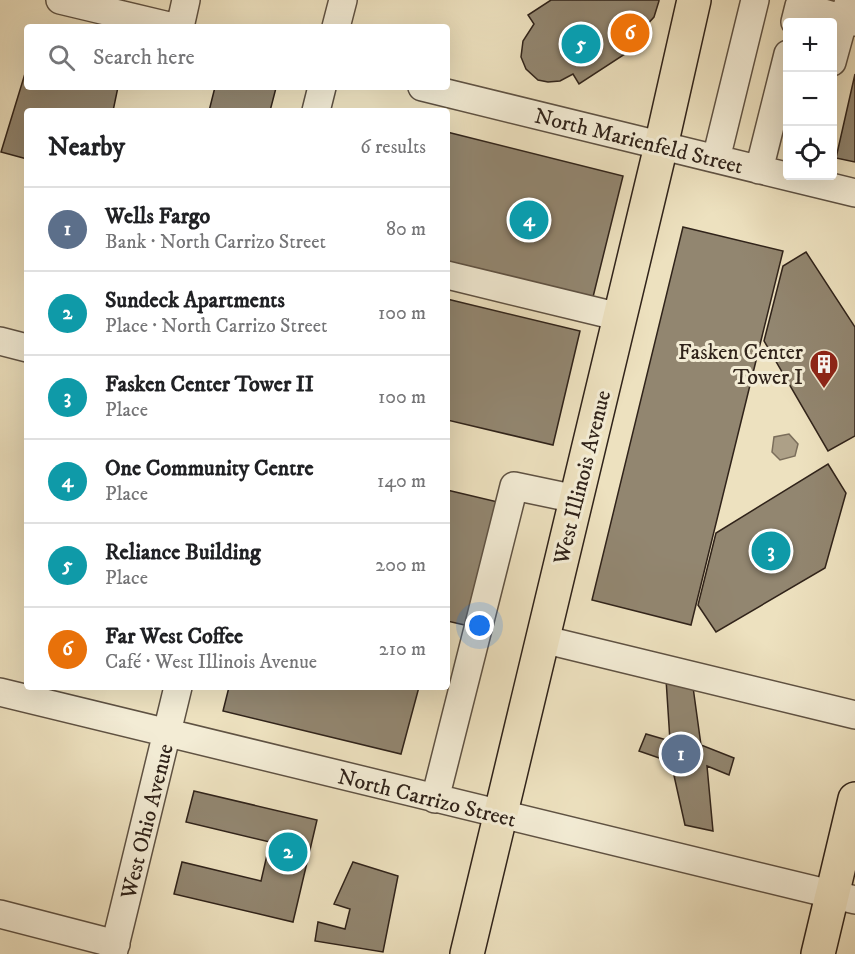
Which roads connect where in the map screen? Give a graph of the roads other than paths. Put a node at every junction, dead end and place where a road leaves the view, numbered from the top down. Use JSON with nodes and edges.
{"nodes":[{"id":1,"x":60,"y":0,"type":"edge"},
{"id":2,"x":186,"y":0,"type":"edge"},
{"id":3,"x":343,"y":0,"type":"edge"},
{"id":4,"x":694,"y":0,"type":"edge"},
{"id":5,"x":755,"y":0,"type":"edge"},
{"id":6,"x":771,"y":0,"type":"edge"},
{"id":7,"x":798,"y":10,"type":"edge"},
{"id":8,"x":849,"y":13,"type":"edge"},
{"id":9,"x":160,"y":24,"type":"edge"},
{"id":10,"x":181,"y":24,"type":"edge"},
{"id":11,"x":337,"y":24,"type":"edge"},
{"id":12,"x":837,"y":48,"type":"edge"},
{"id":13,"x":784,"y":72,"type":"edge"},
{"id":14,"x":321,"y":90,"type":"edge"},
{"id":15,"x":434,"y":90,"type":"edge"},
{"id":16,"x":317,"y":108,"type":"edge"},
{"id":17,"x":662,"y":146,"type":"junction"},
{"id":18,"x":716,"y":159,"type":"junction"},
{"id":19,"x":759,"y":170,"type":"junction"},
{"id":20,"x":783,"y":175,"type":"edge"},
{"id":21,"x":808,"y":180,"type":"edge"},
{"id":22,"x":855,"y":193,"type":"edge"},
{"id":23,"x":450,"y":276,"type":"edge"},
{"id":24,"x":620,"y":317,"type":"junction"},
{"id":25,"x":0,"y":341,"type":"edge"},
{"id":26,"x":24,"y":347,"type":"edge"},
{"id":27,"x":576,"y":499,"type":"junction"},
{"id":28,"x":542,"y":639,"type":"junction"},
{"id":29,"x":177,"y":690,"type":"edge"},
{"id":30,"x":0,"y":692,"type":"edge"},
{"id":31,"x":855,"y":715,"type":"edge"},
{"id":32,"x":167,"y":734,"type":"junction"},
{"id":33,"x":435,"y":798,"type":"junction"},
{"id":34,"x":855,"y":799,"type":"edge"},
{"id":35,"x":499,"y":814,"type":"junction"},
{"id":36,"x":843,"y":897,"type":"edge"},
{"id":37,"x":0,"y":914,"type":"edge"},
{"id":38,"x":115,"y":949,"type":"edge"},
{"id":39,"x":466,"y":954,"type":"edge"},
{"id":40,"x":818,"y":954,"type":"edge"}],
"edges":[{"from":1,"to":9,"type":"street"},
{"from":2,"to":10,"type":"street"},
{"from":3,"to":11,"type":"street"},
{"from":4,"to":17,"type":"main road","name":"West Illinois Avenue"},
{"from":5,"to":18,"type":"street"},
{"from":6,"to":7,"type":"street"},
{"from":7,"to":8,"type":"street"},
{"from":8,"to":12,"type":"street"},
{"from":13,"to":19,"type":"street"},
{"from":14,"to":16,"type":"street"},
{"from":15,"to":17,"type":"street","name":"North Marienfeld Street"},
{"from":17,"to":18,"type":"street","name":"North Marienfeld Street"},
{"from":17,"to":24,"type":"main road","name":"West Illinois Avenue"},
{"from":18,"to":19,"type":"street","name":"North Marienfeld Street"},
{"from":19,"to":20,"type":"street","name":"North Marienfeld Street"},
{"from":21,"to":22,"type":"street","name":"North Marienfeld Street"},
{"from":23,"to":24,"type":"street"},
{"from":24,"to":27,"type":"main road","name":"West Illinois Avenue"},
{"from":25,"to":26,"type":"street"},
{"from":27,"to":28,"type":"main road","name":"West Illinois Avenue"},
{"from":27,"to":33,"type":"street"},
{"from":28,"to":31,"type":"street"},
{"from":28,"to":35,"type":"main road","name":"West Illinois Avenue"},
{"from":29,"to":32,"type":"street","name":"West Ohio Avenue"},
{"from":30,"to":32,"type":"street","name":"North Carrizo Street"},
{"from":32,"to":33,"type":"street","name":"North Carrizo Street"},
{"from":32,"to":38,"type":"street","name":"West Ohio Avenue"},
{"from":33,"to":35,"type":"street","name":"North Carrizo Street"},
{"from":34,"to":36,"type":"main road"},
{"from":35,"to":36,"type":"street","name":"North Carrizo Street"},
{"from":35,"to":39,"type":"main road","name":"West Illinois Avenue"},
{"from":36,"to":40,"type":"main road"},
{"from":37,"to":38,"type":"street"}]}
